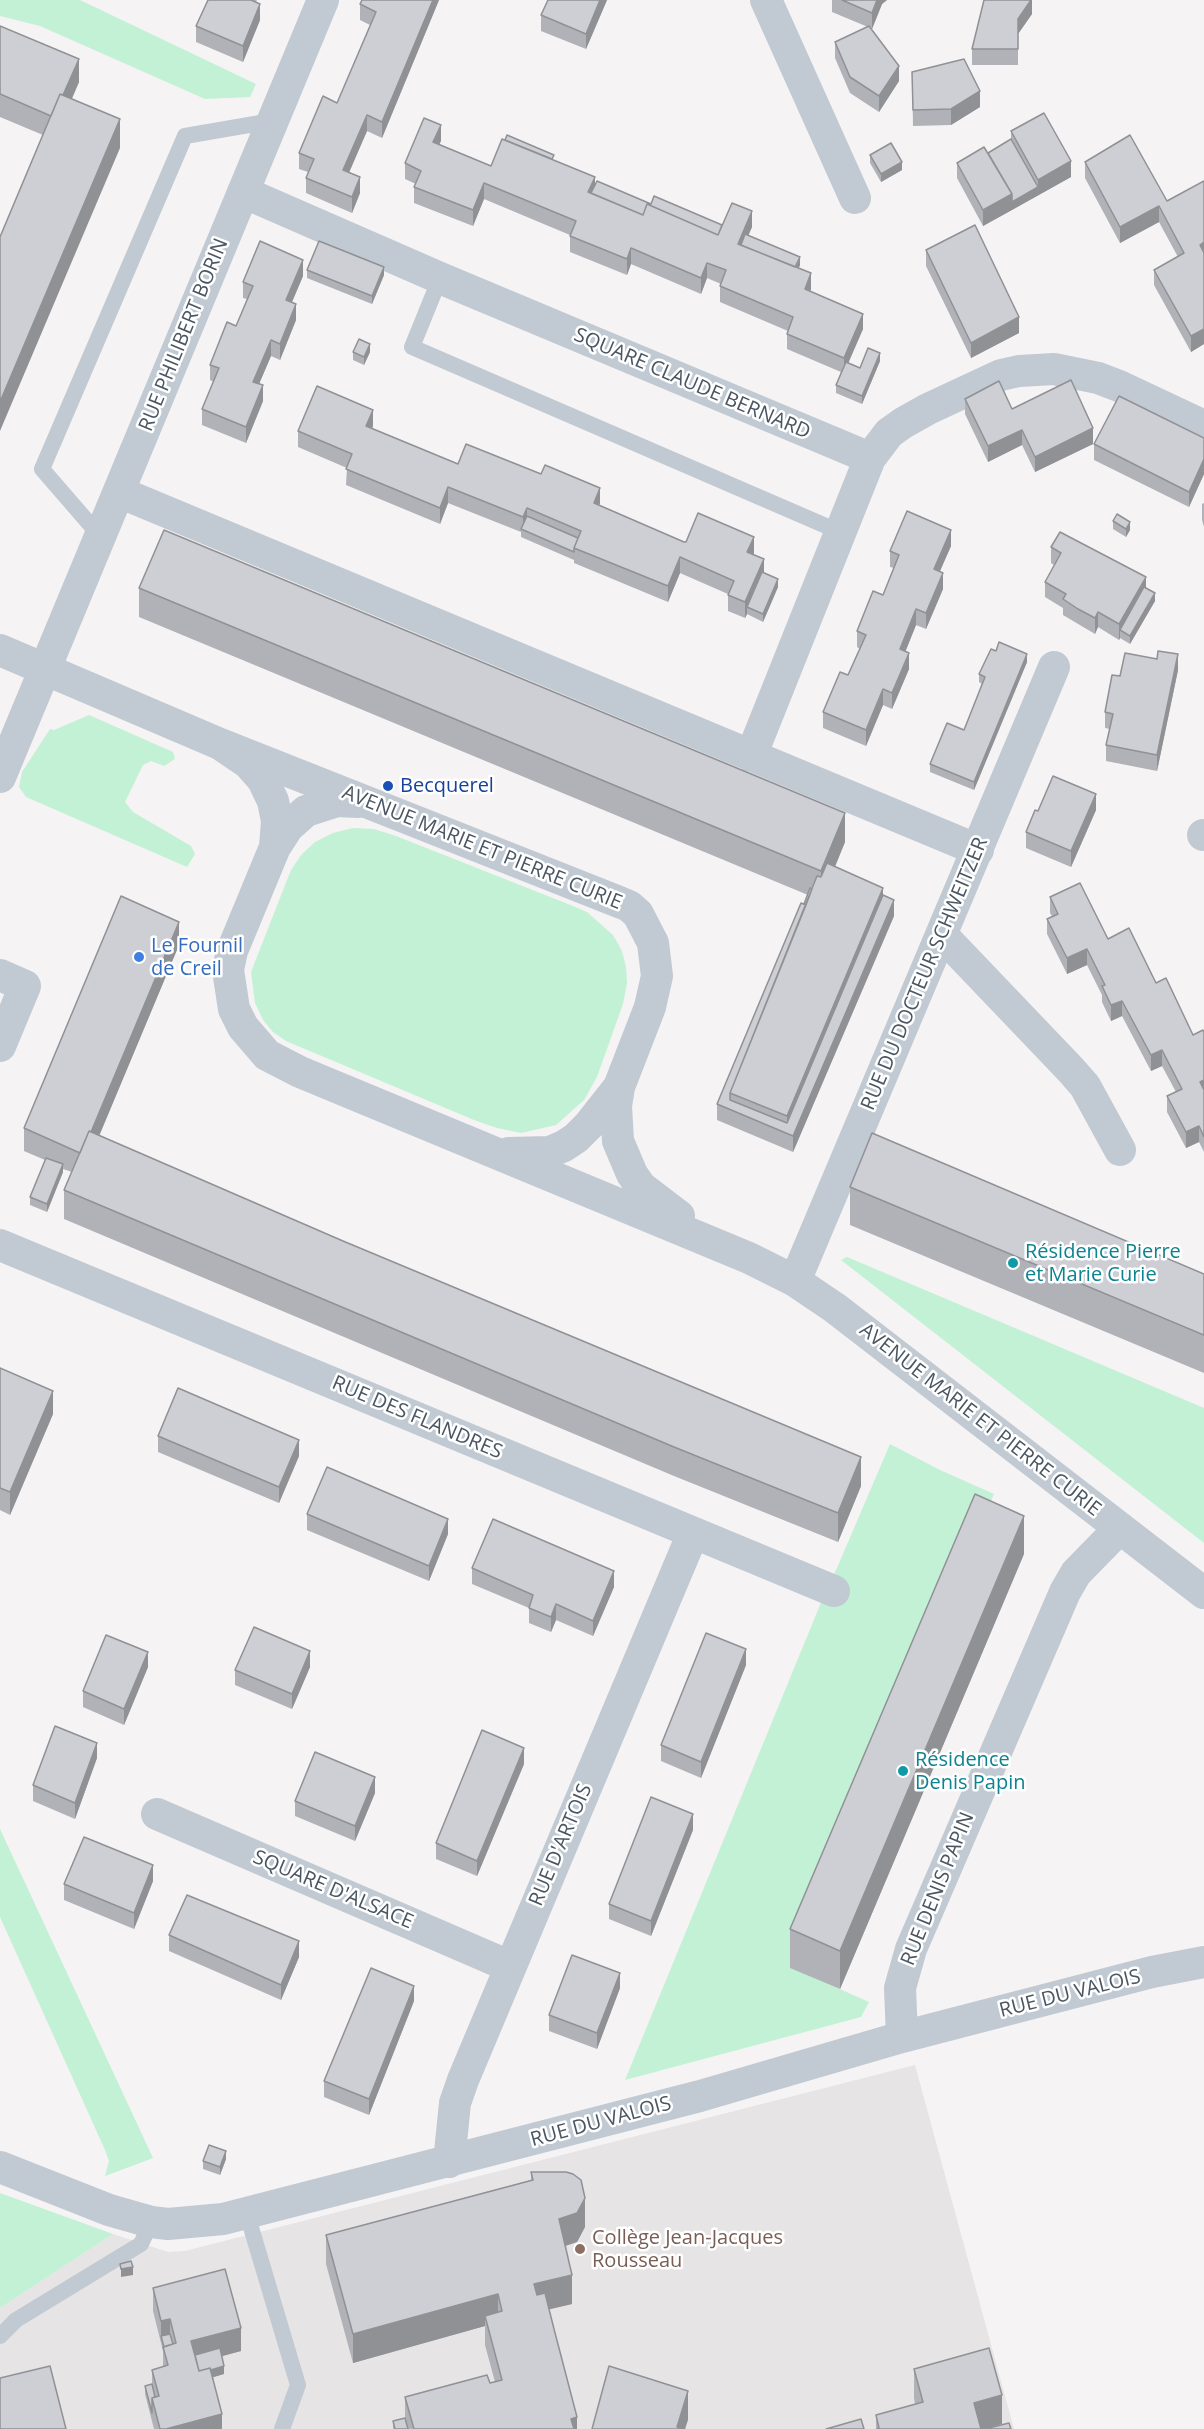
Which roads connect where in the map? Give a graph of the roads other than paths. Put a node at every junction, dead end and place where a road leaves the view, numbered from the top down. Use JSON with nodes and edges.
{"nodes":[{"id":1,"x":323,"y":0,"type":"edge"},
{"id":2,"x":766,"y":0,"type":"edge"},
{"id":3,"x":273,"y":121,"type":"junction"},
{"id":4,"x":243,"y":192,"type":"junction"},
{"id":5,"x":855,"y":198,"type":"dead end"},
{"id":6,"x":440,"y":278,"type":"junction"},
{"id":7,"x":1204,"y":426,"type":"edge"},
{"id":8,"x":870,"y":458,"type":"junction"},
{"id":9,"x":119,"y":492,"type":"junction"},
{"id":10,"x":840,"y":532,"type":"junction"},
{"id":11,"x":100,"y":536,"type":"junction"},
{"id":12,"x":0,"y":650,"type":"edge"},
{"id":13,"x":1054,"y":667,"type":"dead end"},
{"id":14,"x":45,"y":670,"type":"junction"},
{"id":15,"x":220,"y":744,"type":"junction"},
{"id":16,"x":751,"y":756,"type":"junction"},
{"id":17,"x":0,"y":777,"type":"edge"},
{"id":18,"x":368,"y":803,"type":"junction"},
{"id":19,"x":276,"y":847,"type":"junction"},
{"id":20,"x":978,"y":850,"type":"junction"},
{"id":21,"x":942,"y":935,"type":"junction"},
{"id":22,"x":0,"y":975,"type":"edge"},
{"id":23,"x":0,"y":1046,"type":"edge"},
{"id":24,"x":619,"y":1087,"type":"junction"},
{"id":25,"x":488,"y":1149,"type":"junction"},
{"id":26,"x":1120,"y":1150,"type":"dead end"},
{"id":27,"x":0,"y":1245,"type":"edge"},
{"id":28,"x":749,"y":1258,"type":"junction"},
{"id":29,"x":795,"y":1281,"type":"junction"},
{"id":30,"x":1120,"y":1528,"type":"junction"},
{"id":31,"x":693,"y":1533,"type":"junction"},
{"id":32,"x":834,"y":1591,"type":"dead end"},
{"id":33,"x":1204,"y":1593,"type":"edge"},
{"id":34,"x":157,"y":1814,"type":"dead end"},
{"id":35,"x":1204,"y":1962,"type":"edge"},
{"id":36,"x":509,"y":1966,"type":"junction"},
{"id":37,"x":902,"y":2037,"type":"junction"},
{"id":38,"x":449,"y":2162,"type":"junction"},
{"id":39,"x":0,"y":2167,"type":"edge"},
{"id":40,"x":247,"y":2214,"type":"junction"},
{"id":41,"x":151,"y":2222,"type":"junction"},
{"id":42,"x":0,"y":2336,"type":"edge"},
{"id":43,"x":282,"y":2429,"type":"edge"}],
"edges":[{"from":1,"to":3,"type":"street","name":"RUE PHILIBERT BORIN"},
{"from":2,"to":5,"type":"street"},
{"from":3,"to":4,"type":"street","name":"RUE PHILIBERT BORIN"},
{"from":3,"to":11,"type":"lane"},
{"from":4,"to":6,"type":"street","name":"SQUARE CLAUDE BERNARD"},
{"from":4,"to":9,"type":"street","name":"RUE PHILIBERT BORIN"},
{"from":6,"to":8,"type":"street","name":"SQUARE CLAUDE BERNARD"},
{"from":6,"to":10,"type":"lane"},
{"from":7,"to":8,"type":"street"},
{"from":8,"to":10,"type":"street"},
{"from":9,"to":11,"type":"street","name":"RUE PHILIBERT BORIN"},
{"from":9,"to":16,"type":"street"},
{"from":10,"to":16,"type":"street"},
{"from":11,"to":14,"type":"street","name":"RUE PHILIBERT BORIN"},
{"from":12,"to":14,"type":"street","name":"AVENUE MARIE ET PIERRE CURIE"},
{"from":13,"to":20,"type":"street","name":"RUE DU DOCTEUR SCHWEITZER"},
{"from":14,"to":15,"type":"street","name":"AVENUE MARIE ET PIERRE CURIE"},
{"from":14,"to":17,"type":"street","name":"RUE PHILIBERT BORIN"},
{"from":15,"to":18,"type":"street","name":"AVENUE MARIE ET PIERRE CURIE"},
{"from":15,"to":19,"type":"street","name":"AVENUE MARIE ET PIERRE CURIE"},
{"from":16,"to":20,"type":"street"},
{"from":18,"to":19,"type":"street"},
{"from":18,"to":24,"type":"street","name":"AVENUE MARIE ET PIERRE CURIE"},
{"from":19,"to":25,"type":"street","name":"AVENUE MARIE ET PIERRE CURIE"},
{"from":20,"to":21,"type":"street","name":"RUE DU DOCTEUR SCHWEITZER"},
{"from":21,"to":26,"type":"street"},
{"from":21,"to":29,"type":"street","name":"RUE DU DOCTEUR SCHWEITZER"},
{"from":22,"to":23,"type":"street"},
{"from":24,"to":25,"type":"street","name":"AVENUE MARIE ET PIERRE CURIE"},
{"from":24,"to":28,"type":"street","name":"AVENUE MARIE ET PIERRE CURIE"},
{"from":25,"to":28,"type":"street","name":"AVENUE MARIE ET PIERRE CURIE"},
{"from":27,"to":31,"type":"street","name":"RUE DES FLANDRES"},
{"from":28,"to":29,"type":"street","name":"AVENUE MARIE ET PIERRE CURIE"},
{"from":29,"to":30,"type":"street","name":"AVENUE MARIE ET PIERRE CURIE"},
{"from":30,"to":33,"type":"street","name":"AVENUE MARIE ET PIERRE CURIE"},
{"from":30,"to":37,"type":"street","name":"RUE DENIS PAPIN"},
{"from":31,"to":32,"type":"street","name":"RUE DES FLANDRES"},
{"from":31,"to":36,"type":"street","name":"RUE D'ARTOIS"},
{"from":34,"to":36,"type":"street","name":"SQUARE D'ALSACE"},
{"from":35,"to":37,"type":"street","name":"RUE DU VALOIS"},
{"from":36,"to":38,"type":"street","name":"RUE D'ARTOIS"},
{"from":37,"to":38,"type":"street","name":"RUE DU VALOIS"},
{"from":38,"to":40,"type":"street","name":"RUE DU VALOIS"},
{"from":39,"to":41,"type":"street","name":"RUE DU VALOIS"},
{"from":40,"to":41,"type":"street","name":"RUE DU VALOIS"},
{"from":40,"to":43,"type":"lane"},
{"from":41,"to":42,"type":"lane"}]}
